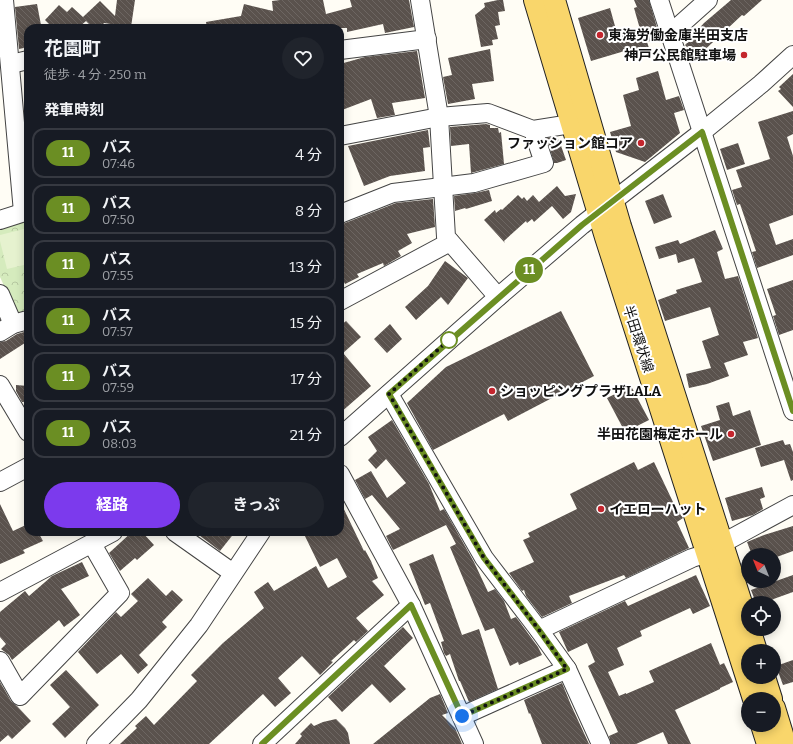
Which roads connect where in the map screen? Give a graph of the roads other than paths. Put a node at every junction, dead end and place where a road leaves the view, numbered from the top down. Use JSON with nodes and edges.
{"nodes":[{"id":1,"x":4,"y":0,"type":"edge"},
{"id":2,"x":420,"y":0,"type":"edge"},
{"id":3,"x":535,"y":0,"type":"edge"},
{"id":4,"x":554,"y":0,"type":"edge"},
{"id":5,"x":659,"y":0,"type":"edge"},
{"id":6,"x":708,"y":0,"type":"edge"},
{"id":7,"x":670,"y":34,"type":"junction"},
{"id":8,"x":427,"y":40,"type":"junction"},
{"id":9,"x":344,"y":50,"type":"edge"},
{"id":10,"x":793,"y":55,"type":"edge"},
{"id":11,"x":20,"y":62,"type":"edge"},
{"id":12,"x":6,"y":83,"type":"edge"},
{"id":13,"x":439,"y":117,"type":"junction"},
{"id":14,"x":15,"y":122,"type":"edge"},
{"id":15,"x":571,"y":124,"type":"junction"},
{"id":16,"x":533,"y":130,"type":"junction"},
{"id":17,"x":702,"y":132,"type":"junction"},
{"id":18,"x":344,"y":135,"type":"edge"},
{"id":19,"x":443,"y":186,"type":"junction"},
{"id":20,"x":24,"y":195,"type":"edge"},
{"id":21,"x":606,"y":207,"type":"junction"},
{"id":22,"x":24,"y":212,"type":"edge"},
{"id":23,"x":344,"y":212,"type":"edge"},
{"id":24,"x":0,"y":220,"type":"edge"},
{"id":25,"x":450,"y":242,"type":"junction"},
{"id":26,"x":0,"y":294,"type":"edge"},
{"id":27,"x":498,"y":297,"type":"junction"},
{"id":28,"x":344,"y":299,"type":"edge"},
{"id":29,"x":14,"y":325,"type":"edge"},
{"id":30,"x":0,"y":385,"type":"edge"},
{"id":31,"x":389,"y":394,"type":"junction"},
{"id":32,"x":792,"y":404,"type":"edge"},
{"id":33,"x":24,"y":425,"type":"edge"},
{"id":34,"x":344,"y":434,"type":"edge"},
{"id":35,"x":24,"y":470,"type":"edge"},
{"id":36,"x":344,"y":481,"type":"edge"},
{"id":37,"x":0,"y":482,"type":"edge"},
{"id":38,"x":793,"y":505,"type":"edge"},
{"id":39,"x":106,"y":536,"type":"edge"},
{"id":40,"x":181,"y":536,"type":"edge"},
{"id":41,"x":258,"y":536,"type":"edge"},
{"id":42,"x":92,"y":544,"type":"junction"},
{"id":43,"x":715,"y":548,"type":"junction"},
{"id":44,"x":233,"y":573,"type":"junction"},
{"id":45,"x":0,"y":592,"type":"edge"},
{"id":46,"x":411,"y":605,"type":"junction"},
{"id":47,"x":741,"y":609,"type":"edge"},
{"id":48,"x":539,"y":630,"type":"junction"},
{"id":49,"x":0,"y":661,"type":"edge"},
{"id":50,"x":567,"y":669,"type":"junction"},
{"id":51,"x":752,"y":692,"type":"edge"},
{"id":52,"x":462,"y":716,"type":"junction"},
{"id":53,"x":781,"y":731,"type":"edge"},
{"id":54,"x":764,"y":732,"type":"edge"},
{"id":55,"x":96,"y":744,"type":"edge"},
{"id":56,"x":262,"y":744,"type":"edge"},
{"id":57,"x":474,"y":744,"type":"edge"},
{"id":58,"x":601,"y":744,"type":"edge"},
{"id":59,"x":768,"y":744,"type":"edge"},
{"id":60,"x":785,"y":744,"type":"edge"}],
"edges":[{"from":1,"to":11,"type":"street"},
{"from":2,"to":8,"type":"street"},
{"from":3,"to":15,"type":"main road","name":"半田環状線"},
{"from":4,"to":21,"type":"main road","name":"半田環状線"},
{"from":5,"to":7,"type":"street"},
{"from":6,"to":7,"type":"street"},
{"from":7,"to":17,"type":"street"},
{"from":8,"to":9,"type":"street"},
{"from":8,"to":13,"type":"street"},
{"from":10,"to":17,"type":"street"},
{"from":11,"to":12,"type":"street"},
{"from":12,"to":14,"type":"street"},
{"from":13,"to":16,"type":"street"},
{"from":13,"to":18,"type":"street"},
{"from":13,"to":19,"type":"street"},
{"from":14,"to":20,"type":"street"},
{"from":15,"to":16,"type":"street"},
{"from":15,"to":21,"type":"main road","name":"半田環状線"},
{"from":16,"to":19,"type":"street"},
{"from":17,"to":21,"type":"street"},
{"from":17,"to":32,"type":"street"},
{"from":19,"to":23,"type":"street"},
{"from":19,"to":25,"type":"street"},
{"from":21,"to":27,"type":"street"},
{"from":21,"to":43,"type":"main road","name":"半田環状線"},
{"from":22,"to":24,"type":"street"},
{"from":25,"to":27,"type":"street"},
{"from":25,"to":28,"type":"street"},
{"from":26,"to":29,"type":"street"},
{"from":27,"to":31,"type":"street"},
{"from":30,"to":33,"type":"street"},
{"from":31,"to":34,"type":"street"},
{"from":31,"to":48,"type":"street"},
{"from":35,"to":37,"type":"street"},
{"from":36,"to":46,"type":"street"},
{"from":38,"to":43,"type":"street"},
{"from":39,"to":42,"type":"street"},
{"from":40,"to":44,"type":"street"},
{"from":41,"to":44,"type":"street"},
{"from":42,"to":45,"type":"street"},
{"from":42,"to":49,"type":"street"},
{"from":43,"to":47,"type":"main road","name":"半田環状線"},
{"from":43,"to":48,"type":"street"},
{"from":43,"to":51,"type":"main road","name":"半田環状線"},
{"from":44,"to":55,"type":"street"},
{"from":46,"to":52,"type":"street"},
{"from":46,"to":56,"type":"street"},
{"from":48,"to":50,"type":"street"},
{"from":50,"to":52,"type":"street"},
{"from":50,"to":58,"type":"street"},
{"from":52,"to":57,"type":"street"},
{"from":53,"to":60,"type":"main road"},
{"from":54,"to":59,"type":"main road"}]}
